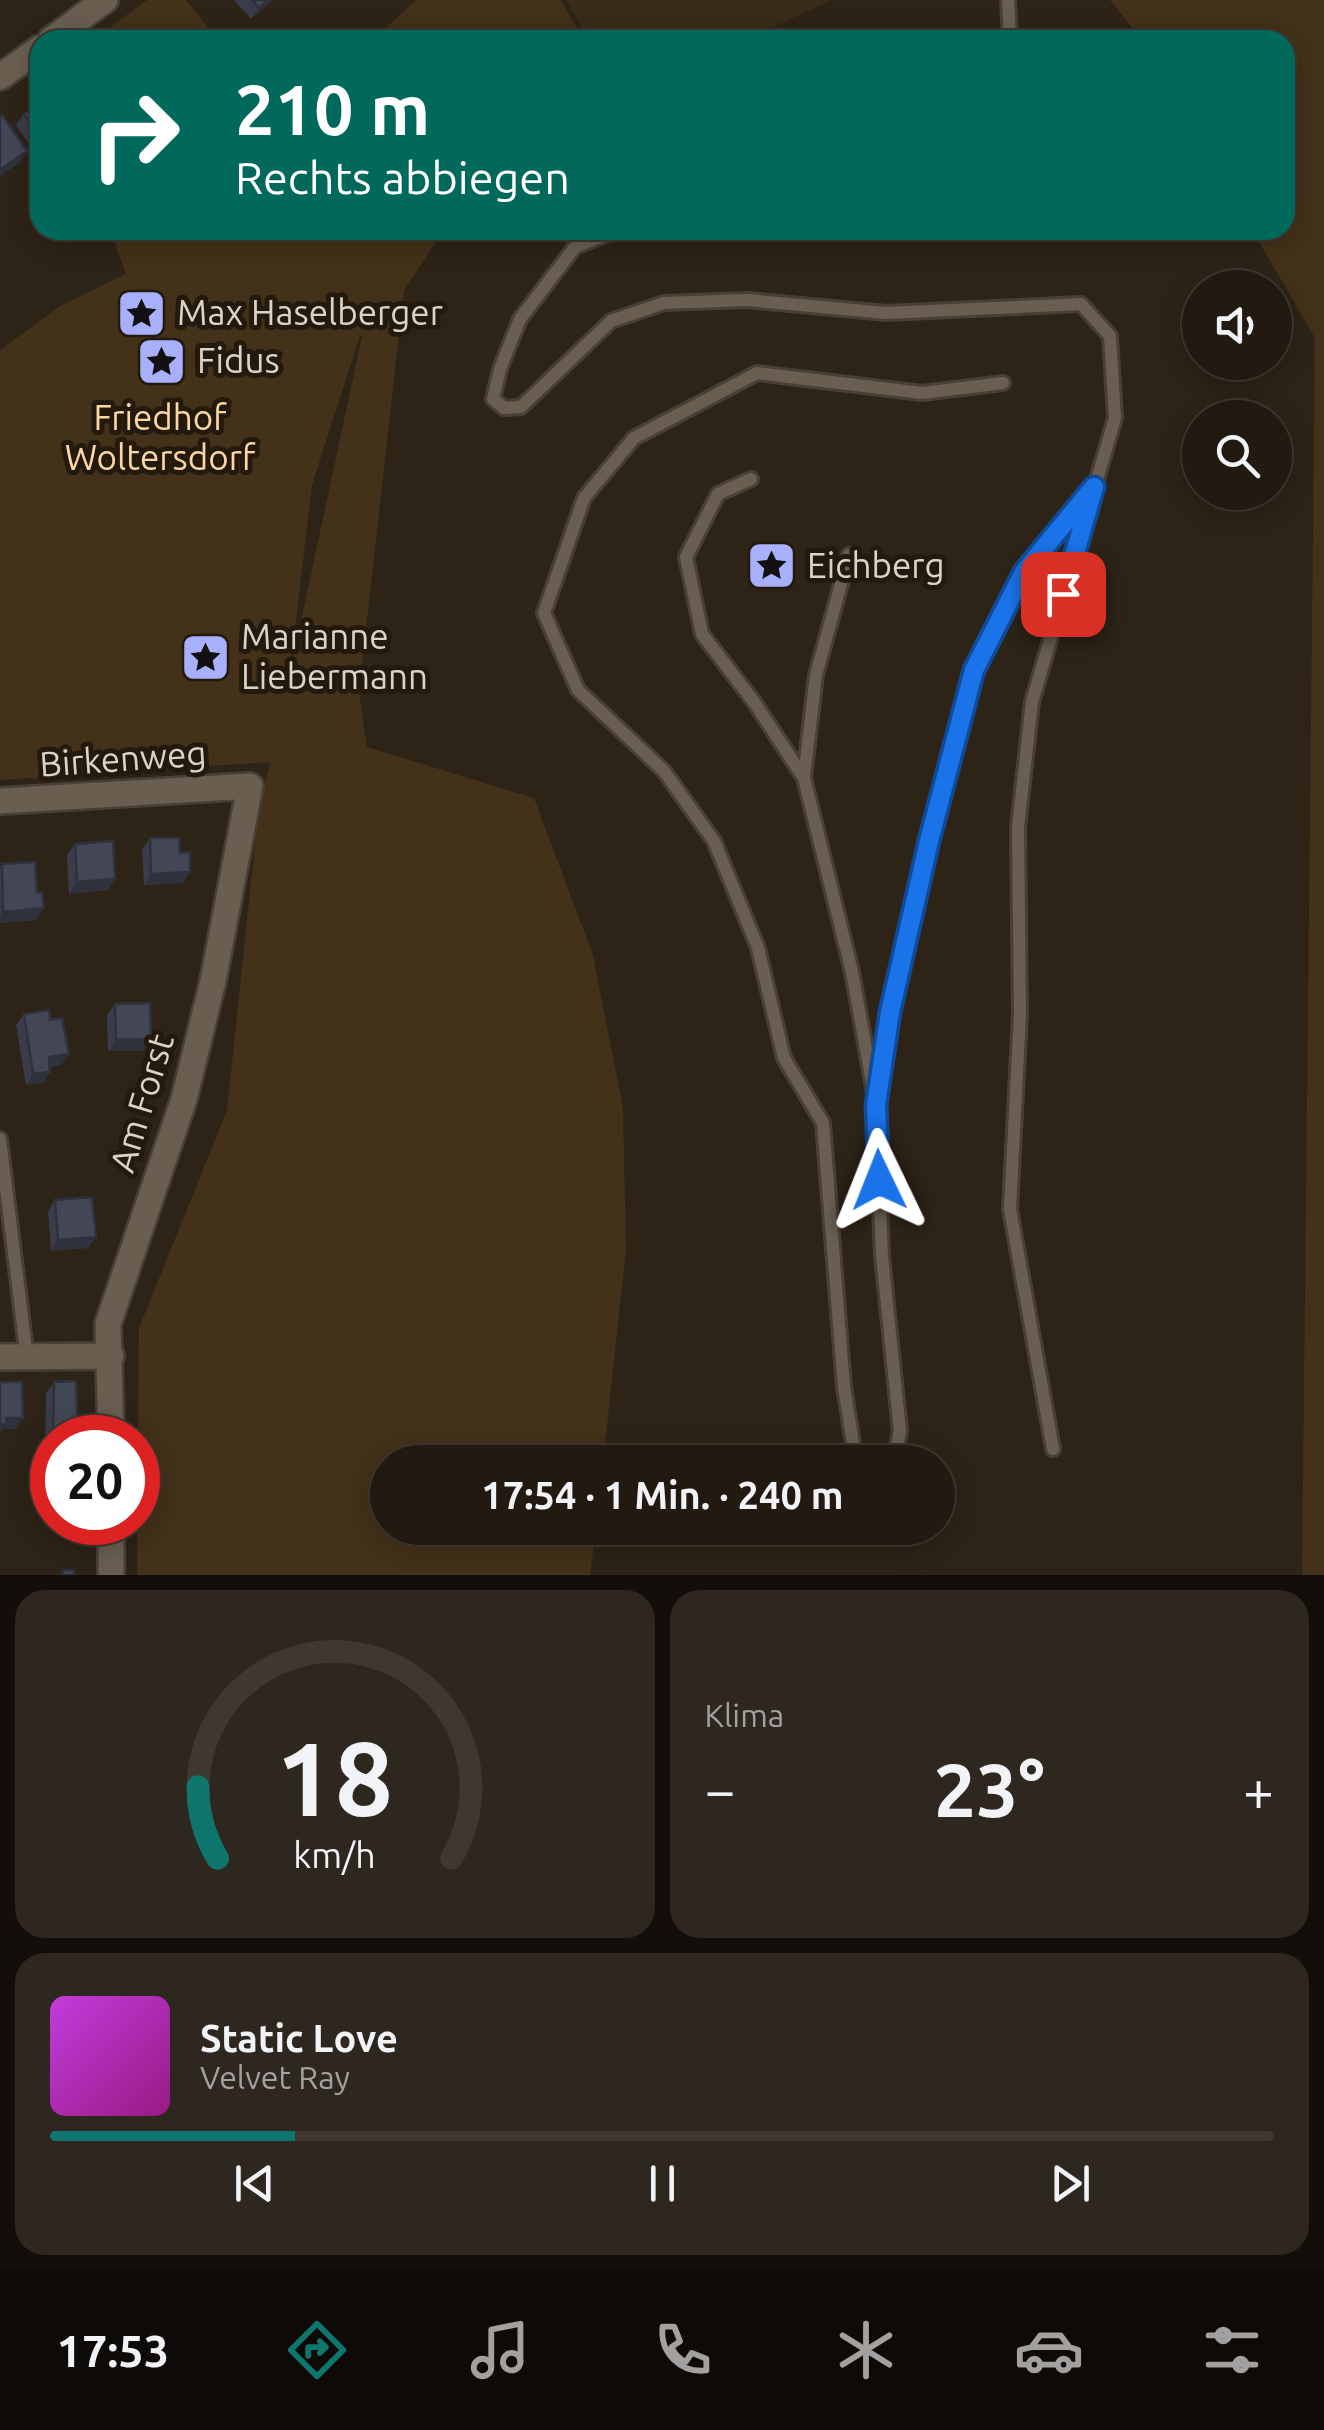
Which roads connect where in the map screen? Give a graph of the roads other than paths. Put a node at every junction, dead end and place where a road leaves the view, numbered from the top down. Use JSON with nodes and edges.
{"nodes":[{"id":1,"x":105,"y":0,"type":"edge"},
{"id":2,"x":1008,"y":0,"type":"edge"},
{"id":3,"x":64,"y":30,"type":"edge"},
{"id":4,"x":1010,"y":30,"type":"edge"},
{"id":5,"x":30,"y":55,"type":"edge"},
{"id":6,"x":0,"y":77,"type":"edge"},
{"id":7,"x":591,"y":240,"type":"edge"},
{"id":8,"x":1003,"y":384,"type":"dead end"},
{"id":9,"x":751,"y":479,"type":"dead end"},
{"id":10,"x":1094,"y":487,"type":"junction"},
{"id":11,"x":848,"y":555,"type":"dead end"},
{"id":12,"x":804,"y":778,"type":"junction"},
{"id":13,"x":250,"y":786,"type":"joint"},
{"id":14,"x":0,"y":802,"type":"edge"},
{"id":15,"x":876,"y":1105,"type":"junction"},
{"id":16,"x":0,"y":1139,"type":"edge"},
{"id":17,"x":110,"y":1356,"type":"junction"},
{"id":18,"x":0,"y":1358,"type":"edge"},
{"id":19,"x":27,"y":1358,"type":"junction"},
{"id":20,"x":111,"y":1415,"type":"edge"},
{"id":21,"x":853,"y":1445,"type":"edge"},
{"id":22,"x":897,"y":1445,"type":"edge"},
{"id":23,"x":1053,"y":1449,"type":"dead end"},
{"id":24,"x":111,"y":1545,"type":"edge"},
{"id":25,"x":111,"y":1575,"type":"edge"}],
"edges":[{"from":1,"to":3,"type":"street"},
{"from":2,"to":4,"type":"lane"},
{"from":5,"to":6,"type":"street"},
{"from":7,"to":10,"type":"lane"},
{"from":8,"to":21,"type":"lane"},
{"from":9,"to":12,"type":"lane"},
{"from":10,"to":15,"type":"lane"},
{"from":10,"to":23,"type":"lane"},
{"from":11,"to":12,"type":"lane"},
{"from":12,"to":15,"type":"lane"},
{"from":13,"to":14,"type":"street","name":"Birkenweg"},
{"from":13,"to":17,"type":"street","name":"Am Forst"},
{"from":15,"to":22,"type":"lane"},
{"from":16,"to":19,"type":"lane"},
{"from":17,"to":19,"type":"street"},
{"from":17,"to":20,"type":"street","name":"Am Forst"},
{"from":18,"to":19,"type":"street"},
{"from":24,"to":25,"type":"street"}]}
